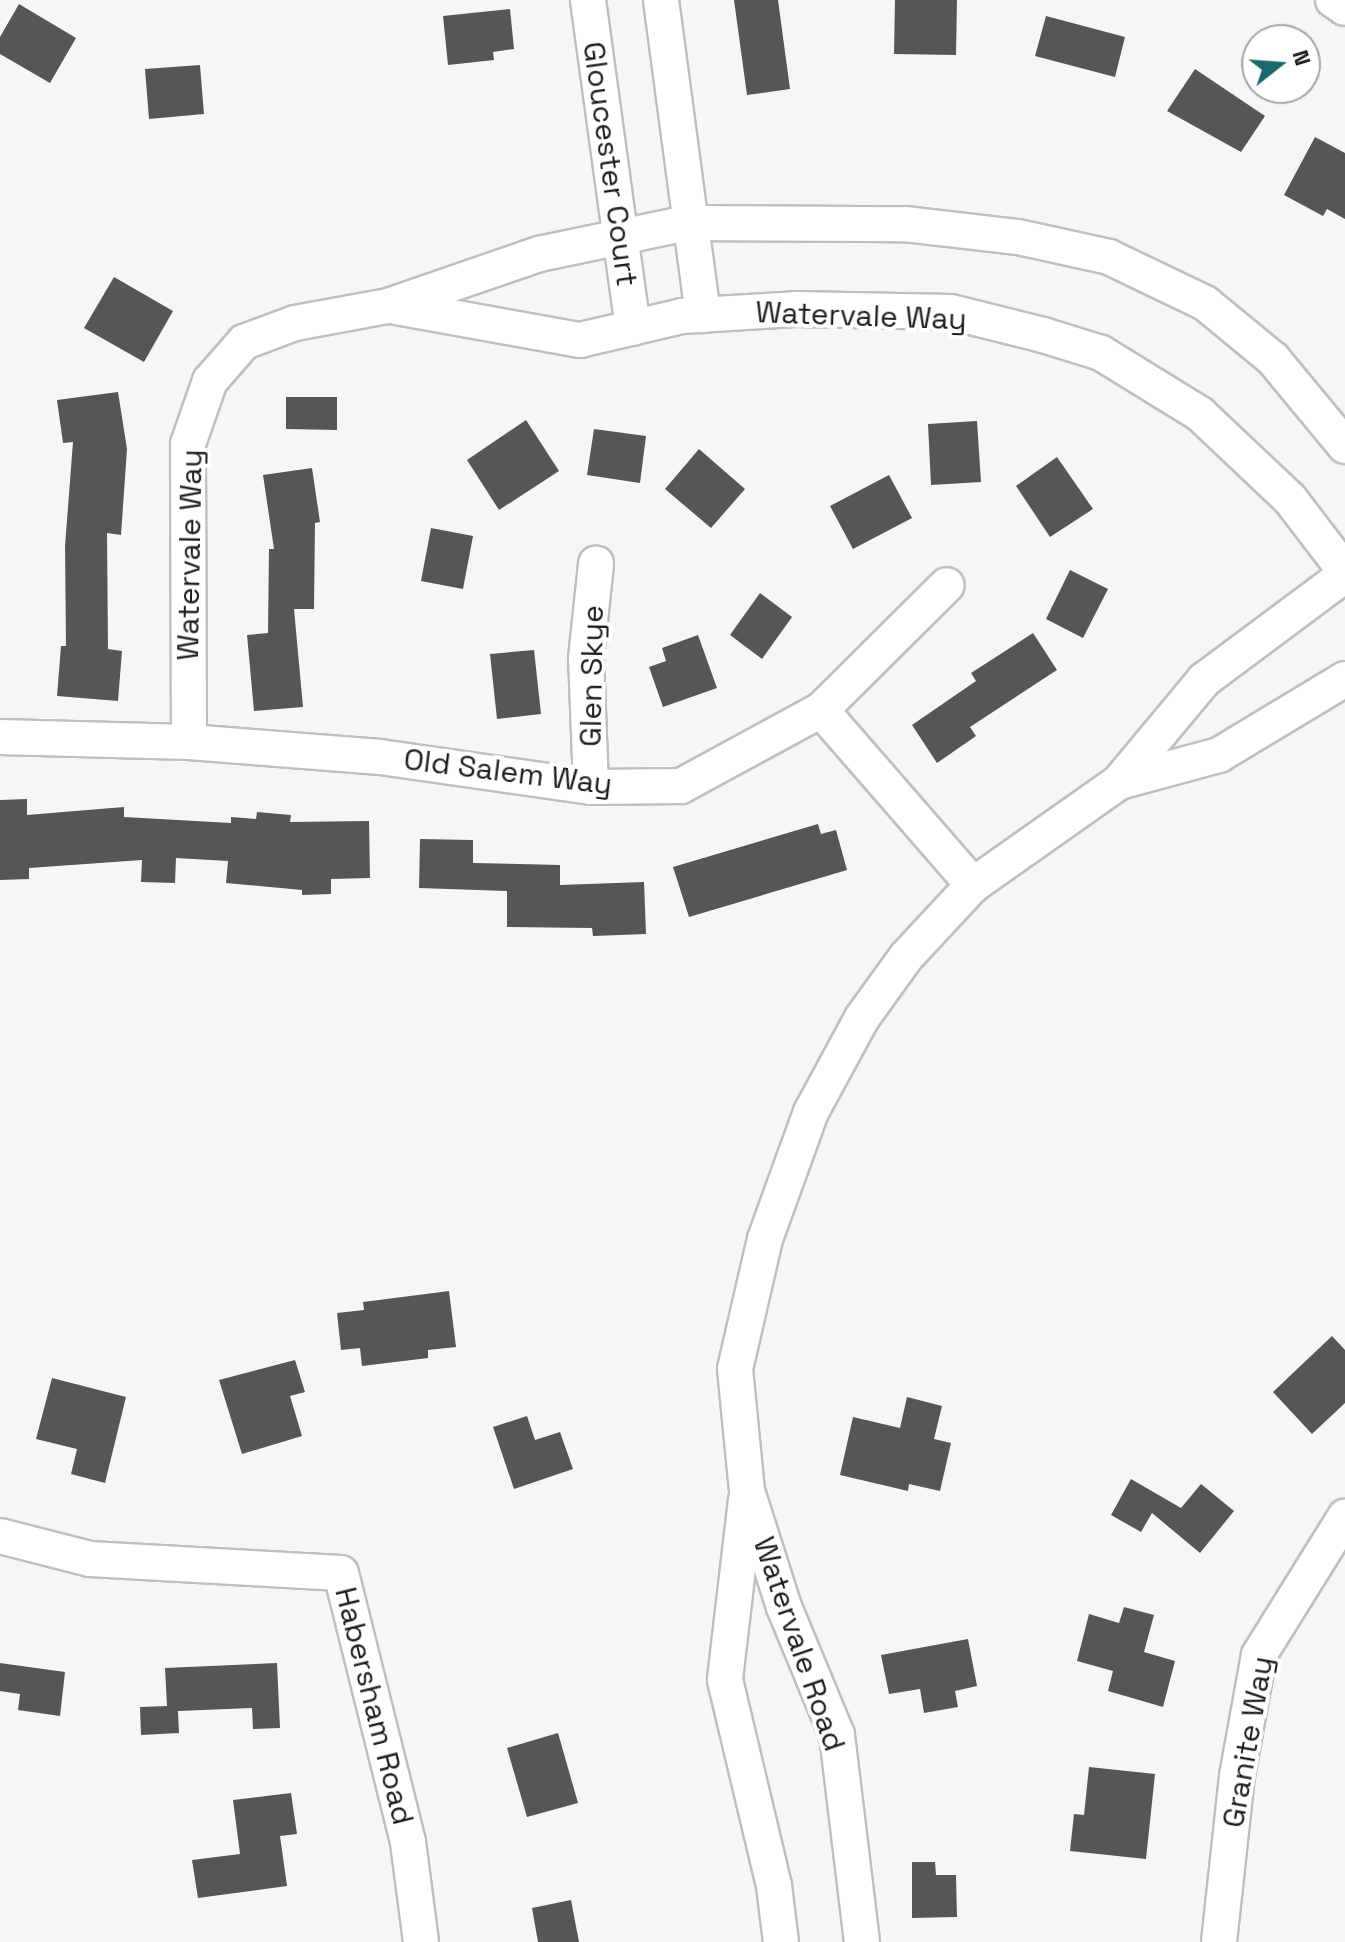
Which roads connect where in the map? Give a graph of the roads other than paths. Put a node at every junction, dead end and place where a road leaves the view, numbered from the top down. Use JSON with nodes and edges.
{"nodes":[{"id":1,"x":588,"y":0,"type":"edge"},
{"id":2,"x":661,"y":0,"type":"edge"},
{"id":3,"x":1333,"y":0,"type":"edge"},
{"id":4,"x":1345,"y":8,"type":"edge"},
{"id":5,"x":687,"y":223,"type":"junction"},
{"id":6,"x":619,"y":237,"type":"junction"},
{"id":7,"x":388,"y":306,"type":"junction"},
{"id":8,"x":703,"y":315,"type":"junction"},
{"id":9,"x":633,"y":328,"type":"junction"},
{"id":10,"x":1345,"y":446,"type":"edge"},
{"id":11,"x":596,"y":564,"type":"dead end"},
{"id":12,"x":1345,"y":573,"type":"edge"},
{"id":13,"x":947,"y":585,"type":"dead end"},
{"id":14,"x":1345,"y":679,"type":"edge"},
{"id":15,"x":821,"y":710,"type":"junction"},
{"id":16,"x":0,"y":737,"type":"edge"},
{"id":17,"x":189,"y":742,"type":"junction"},
{"id":18,"x":1119,"y":782,"type":"junction"},
{"id":19,"x":591,"y":787,"type":"junction"},
{"id":20,"x":973,"y":885,"type":"junction"},
{"id":21,"x":747,"y":1491,"type":"junction"},
{"id":22,"x":1345,"y":1517,"type":"edge"},
{"id":23,"x":0,"y":1536,"type":"edge"},
{"id":24,"x":421,"y":1942,"type":"edge"},
{"id":25,"x":781,"y":1942,"type":"edge"},
{"id":26,"x":862,"y":1942,"type":"edge"},
{"id":27,"x":1219,"y":1942,"type":"edge"}],
"edges":[{"from":1,"to":6,"type":"street","name":"Gloucester Court"},
{"from":2,"to":5,"type":"street"},
{"from":3,"to":4,"type":"street"},
{"from":5,"to":6,"type":"street","name":"Watervale Way"},
{"from":5,"to":8,"type":"street"},
{"from":5,"to":10,"type":"street","name":"Watervale Way"},
{"from":6,"to":7,"type":"street","name":"Watervale Way"},
{"from":6,"to":9,"type":"street","name":"Gloucester Court"},
{"from":7,"to":9,"type":"street","name":"Watervale Way"},
{"from":7,"to":17,"type":"street","name":"Watervale Way"},
{"from":8,"to":9,"type":"street","name":"Watervale Way"},
{"from":8,"to":12,"type":"street","name":"Watervale Way"},
{"from":11,"to":19,"type":"street","name":"Glen Skye"},
{"from":12,"to":18,"type":"street","name":"Watervale Road"},
{"from":13,"to":15,"type":"street","name":"Old Salem Way"},
{"from":14,"to":18,"type":"street","name":"Watervale Road"},
{"from":15,"to":19,"type":"street","name":"Old Salem Way"},
{"from":15,"to":20,"type":"street"},
{"from":16,"to":17,"type":"street","name":"Old Salem Way"},
{"from":17,"to":19,"type":"street","name":"Old Salem Way"},
{"from":18,"to":20,"type":"street","name":"Watervale Road"},
{"from":20,"to":21,"type":"street","name":"Watervale Road"},
{"from":21,"to":25,"type":"street","name":"Watervale Road"},
{"from":21,"to":26,"type":"street","name":"Watervale Road"},
{"from":22,"to":27,"type":"street","name":"Granite Way"},
{"from":23,"to":24,"type":"street","name":"Habersham Road"}]}
